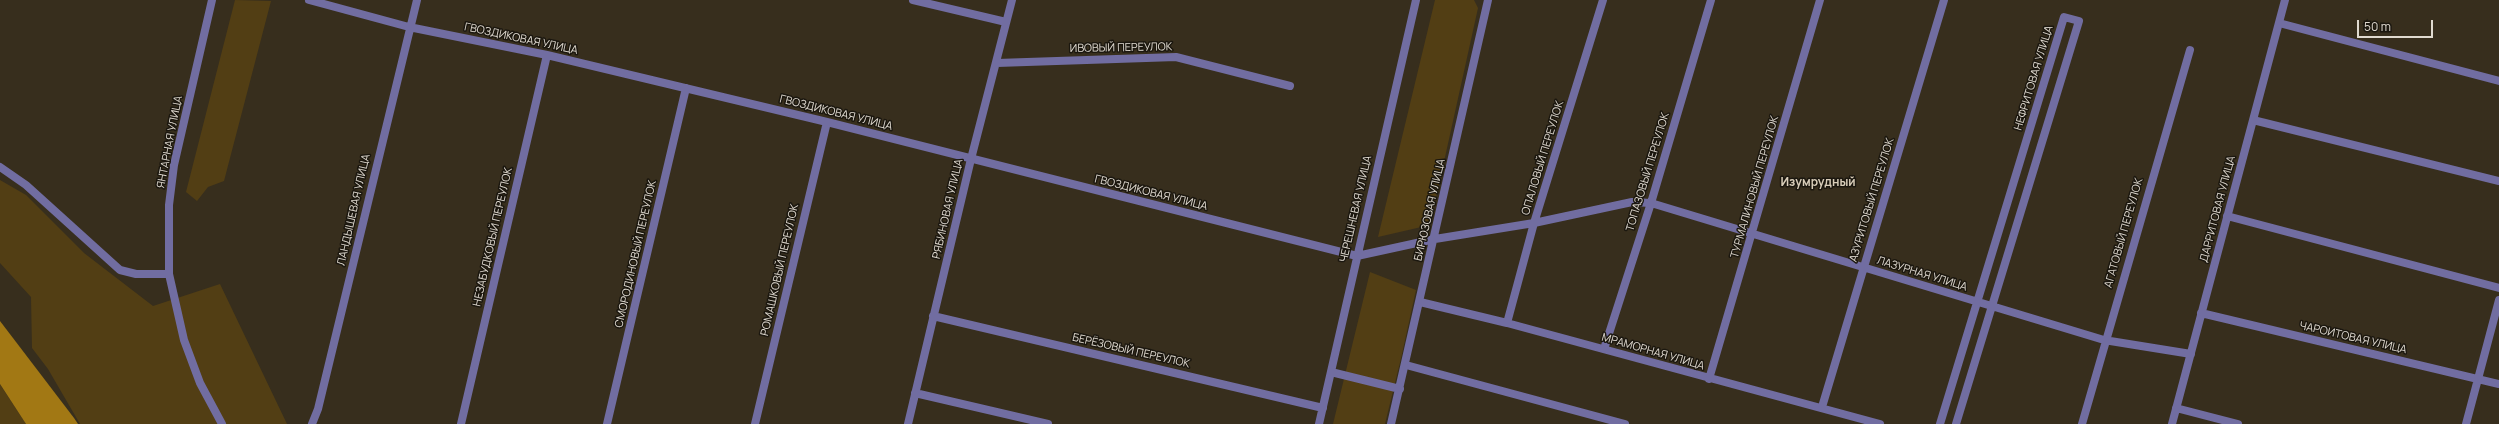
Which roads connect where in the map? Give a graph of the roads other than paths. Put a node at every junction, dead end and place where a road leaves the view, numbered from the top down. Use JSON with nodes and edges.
{"nodes":[{"id":1,"x":212,"y":0,"type":"edge"},
{"id":2,"x":309,"y":0,"type":"edge"},
{"id":3,"x":417,"y":0,"type":"edge"},
{"id":4,"x":913,"y":0,"type":"edge"},
{"id":5,"x":1012,"y":0,"type":"edge"},
{"id":6,"x":1416,"y":0,"type":"edge"},
{"id":7,"x":1488,"y":0,"type":"edge"},
{"id":8,"x":1603,"y":0,"type":"edge"},
{"id":9,"x":1711,"y":0,"type":"edge"},
{"id":10,"x":1820,"y":0,"type":"edge"},
{"id":11,"x":1944,"y":0,"type":"edge"},
{"id":12,"x":2285,"y":0,"type":"edge"},
{"id":13,"x":1006,"y":22,"type":"junction"},
{"id":14,"x":2279,"y":23,"type":"junction"},
{"id":15,"x":409,"y":27,"type":"junction"},
{"id":16,"x":2190,"y":50,"type":"dead end"},
{"id":17,"x":547,"y":55,"type":"junction"},
{"id":18,"x":997,"y":63,"type":"junction"},
{"id":19,"x":2499,"y":81,"type":"edge"},
{"id":20,"x":1290,"y":86,"type":"dead end"},
{"id":21,"x":686,"y":88,"type":"junction"},
{"id":22,"x":2253,"y":120,"type":"junction"},
{"id":23,"x":826,"y":122,"type":"junction"},
{"id":24,"x":971,"y":159,"type":"junction"},
{"id":25,"x":0,"y":167,"type":"edge"},
{"id":26,"x":2499,"y":181,"type":"edge"},
{"id":27,"x":1651,"y":203,"type":"junction"},
{"id":28,"x":2227,"y":216,"type":"junction"},
{"id":29,"x":1534,"y":223,"type":"junction"},
{"id":30,"x":1752,"y":234,"type":"junction"},
{"id":31,"x":1435,"y":239,"type":"junction"},
{"id":32,"x":1357,"y":256,"type":"junction"},
{"id":33,"x":1863,"y":268,"type":"junction"},
{"id":34,"x":169,"y":274,"type":"junction"},
{"id":35,"x":2499,"y":288,"type":"edge"},
{"id":36,"x":2499,"y":300,"type":"edge"},
{"id":37,"x":1420,"y":302,"type":"junction"},
{"id":38,"x":1977,"y":303,"type":"junction"},
{"id":39,"x":1992,"y":307,"type":"junction"},
{"id":40,"x":2201,"y":313,"type":"junction"},
{"id":41,"x":933,"y":316,"type":"junction"},
{"id":42,"x":1507,"y":323,"type":"junction"},
{"id":43,"x":2104,"y":340,"type":"junction"},
{"id":44,"x":1604,"y":349,"type":"junction"},
{"id":45,"x":2191,"y":354,"type":"junction"},
{"id":46,"x":1406,"y":365,"type":"junction"},
{"id":47,"x":1331,"y":372,"type":"junction"},
{"id":48,"x":1710,"y":379,"type":"junction"},
{"id":49,"x":2478,"y":379,"type":"junction"},
{"id":50,"x":2499,"y":384,"type":"edge"},
{"id":51,"x":1400,"y":389,"type":"junction"},
{"id":52,"x":915,"y":393,"type":"junction"},
{"id":53,"x":1323,"y":408,"type":"junction"},
{"id":54,"x":1822,"y":408,"type":"junction"},
{"id":55,"x":2176,"y":408,"type":"junction"},
{"id":56,"x":222,"y":424,"type":"edge"},
{"id":57,"x":312,"y":424,"type":"edge"},
{"id":58,"x":461,"y":424,"type":"edge"},
{"id":59,"x":607,"y":424,"type":"edge"},
{"id":60,"x":755,"y":424,"type":"edge"},
{"id":61,"x":908,"y":424,"type":"edge"},
{"id":62,"x":1048,"y":424,"type":"edge"},
{"id":63,"x":1319,"y":424,"type":"edge"},
{"id":64,"x":1391,"y":424,"type":"edge"},
{"id":65,"x":1625,"y":424,"type":"edge"},
{"id":66,"x":1880,"y":424,"type":"edge"},
{"id":67,"x":1940,"y":424,"type":"edge"},
{"id":68,"x":1956,"y":424,"type":"edge"},
{"id":69,"x":2082,"y":424,"type":"edge"},
{"id":70,"x":2172,"y":424,"type":"edge"},
{"id":71,"x":2238,"y":424,"type":"edge"},
{"id":72,"x":2466,"y":424,"type":"edge"}],
"edges":[{"from":1,"to":34,"type":"street","name":"ЯНТАРНАЯ УЛИЦА"},
{"from":2,"to":15,"type":"street","name":"ГВОЗДИКОВАЯ УЛИЦА"},
{"from":3,"to":15,"type":"street","name":"ЛАНДЫШЕВАЯ УЛИЦА"},
{"from":4,"to":13,"type":"street"},
{"from":5,"to":13,"type":"street","name":"РЯБИНОВАЯ УЛИЦА"},
{"from":6,"to":32,"type":"street","name":"ЧЕРЕШНЕВАЯ УЛИЦА"},
{"from":7,"to":31,"type":"street","name":"БИРЮЗОВАЯ УЛИЦА"},
{"from":8,"to":29,"type":"street","name":"ОПАЛОВЫЙ ПЕРЕУЛОК"},
{"from":9,"to":27,"type":"street","name":"ТОПАЗОВЫЙ ПЕРЕУЛОК"},
{"from":10,"to":30,"type":"street","name":"ТУРМАЛИНОВЫЙ ПЕРЕУЛОК"},
{"from":11,"to":33,"type":"street","name":"АЗУРИТОВЫЙ ПЕРЕУЛОК"},
{"from":12,"to":14,"type":"street","name":"ДАРРИТОВАЯ УЛИЦА"},
{"from":13,"to":18,"type":"street","name":"РЯБИНОВАЯ УЛИЦА"},
{"from":14,"to":19,"type":"street"},
{"from":14,"to":22,"type":"street","name":"ДАРРИТОВАЯ УЛИЦА"},
{"from":15,"to":17,"type":"street","name":"ГВОЗДИКОВАЯ УЛИЦА"},
{"from":15,"to":57,"type":"street","name":"ЛАНДЫШЕВАЯ УЛИЦА"},
{"from":16,"to":43,"type":"street","name":"АГАТОВЫЙ ПЕРЕУЛОК"},
{"from":17,"to":21,"type":"street","name":"ГВОЗДИКОВАЯ УЛИЦА"},
{"from":17,"to":58,"type":"street","name":"НЕЗАБУДКОВЫЙ ПЕРЕУЛОК"},
{"from":18,"to":20,"type":"street","name":"ИВОВЫЙ ПЕРЕУЛОК"},
{"from":18,"to":24,"type":"street","name":"РЯБИНОВАЯ УЛИЦА"},
{"from":21,"to":23,"type":"street","name":"ГВОЗДИКОВАЯ УЛИЦА"},
{"from":21,"to":59,"type":"street","name":"СМОРОДИНОВЫЙ ПЕРЕУЛОК"},
{"from":22,"to":26,"type":"street"},
{"from":22,"to":28,"type":"street","name":"ДАРРИТОВАЯ УЛИЦА"},
{"from":23,"to":24,"type":"street","name":"ГВОЗДИКОВАЯ УЛИЦА"},
{"from":23,"to":60,"type":"street","name":"РОМАШКОВЫЙ ПЕРЕУЛОК"},
{"from":24,"to":32,"type":"street","name":"ГВОЗДИКОВАЯ УЛИЦА"},
{"from":24,"to":41,"type":"street","name":"РЯБИНОВАЯ УЛИЦА"},
{"from":25,"to":34,"type":"street"},
{"from":27,"to":29,"type":"street","name":"ЛАЗУРНАЯ УЛИЦА"},
{"from":27,"to":30,"type":"street","name":"ЛАЗУРНАЯ УЛИЦА"},
{"from":27,"to":44,"type":"street","name":"ТОПАЗОВЫЙ ПЕРЕУЛОК"},
{"from":28,"to":35,"type":"street"},
{"from":28,"to":40,"type":"street","name":"ДАРРИТОВАЯ УЛИЦА"},
{"from":29,"to":31,"type":"street","name":"ЛАЗУРНАЯ УЛИЦА"},
{"from":29,"to":42,"type":"street","name":"ОПАЛОВЫЙ ПЕРЕУЛОК"},
{"from":30,"to":33,"type":"street","name":"ЛАЗУРНАЯ УЛИЦА"},
{"from":30,"to":48,"type":"street","name":"ТУРМАЛИНОВЫЙ ПЕРЕУЛОК"},
{"from":31,"to":32,"type":"street","name":"ЛАЗУРНАЯ УЛИЦА"},
{"from":31,"to":37,"type":"street","name":"БИРЮЗОВАЯ УЛИЦА"},
{"from":32,"to":47,"type":"street","name":"ЧЕРЕШНЕВАЯ УЛИЦА"},
{"from":33,"to":38,"type":"street","name":"ЛАЗУРНАЯ УЛИЦА"},
{"from":33,"to":54,"type":"street","name":"АЗУРИТОВЫЙ ПЕРЕУЛОК"},
{"from":34,"to":56,"type":"street","name":"ЯНТАРНАЯ УЛИЦА"},
{"from":36,"to":49,"type":"street"},
{"from":37,"to":42,"type":"street","name":"МРАМОРНАЯ УЛИЦА"},
{"from":37,"to":46,"type":"street","name":"БИРЮЗОВАЯ УЛИЦА"},
{"from":38,"to":39,"type":"street","name":"ЛАЗУРНАЯ УЛИЦА"},
{"from":38,"to":39,"type":"street","name":"НЕФРИТОВАЯ УЛИЦА"},
{"from":38,"to":67,"type":"street","name":"НЕФРИТОВАЯ УЛИЦА"},
{"from":39,"to":43,"type":"street","name":"ЛАЗУРНАЯ УЛИЦА"},
{"from":39,"to":68,"type":"street","name":"НЕФРИТОВАЯ УЛИЦА"},
{"from":40,"to":45,"type":"street","name":"ДАРРИТОВАЯ УЛИЦА"},
{"from":40,"to":49,"type":"street","name":"ЧАРОИТОВАЯ УЛИЦА"},
{"from":41,"to":52,"type":"street","name":"РЯБИНОВАЯ УЛИЦА"},
{"from":41,"to":53,"type":"street","name":"БЕРЁЗОВЫЙ ПЕРЕУЛОК"},
{"from":42,"to":44,"type":"street","name":"МРАМОРНАЯ УЛИЦА"},
{"from":43,"to":45,"type":"street","name":"ЛАЗУРНАЯ УЛИЦА"},
{"from":43,"to":69,"type":"street","name":"АГАТОВЫЙ ПЕРЕУЛОК"},
{"from":44,"to":48,"type":"street","name":"МРАМОРНАЯ УЛИЦА"},
{"from":45,"to":55,"type":"street","name":"ДАРРИТОВАЯ УЛИЦА"},
{"from":46,"to":51,"type":"street","name":"БИРЮЗОВАЯ УЛИЦА"},
{"from":46,"to":65,"type":"street"},
{"from":47,"to":51,"type":"street"},
{"from":47,"to":53,"type":"street","name":"ЧЕРЕШНЕВАЯ УЛИЦА"},
{"from":48,"to":54,"type":"street","name":"МРАМОРНАЯ УЛИЦА"},
{"from":49,"to":50,"type":"street","name":"ЧАРОИТОВАЯ УЛИЦА"},
{"from":49,"to":72,"type":"street"},
{"from":51,"to":64,"type":"street","name":"БИРЮЗОВАЯ УЛИЦА"},
{"from":52,"to":61,"type":"street","name":"РЯБИНОВАЯ УЛИЦА"},
{"from":52,"to":62,"type":"street"},
{"from":53,"to":63,"type":"street","name":"ЧЕРЕШНЕВАЯ УЛИЦА"},
{"from":54,"to":66,"type":"street","name":"МРАМОРНАЯ УЛИЦА"},
{"from":55,"to":70,"type":"street","name":"ДАРРИТОВАЯ УЛИЦА"},
{"from":55,"to":71,"type":"street"}]}
